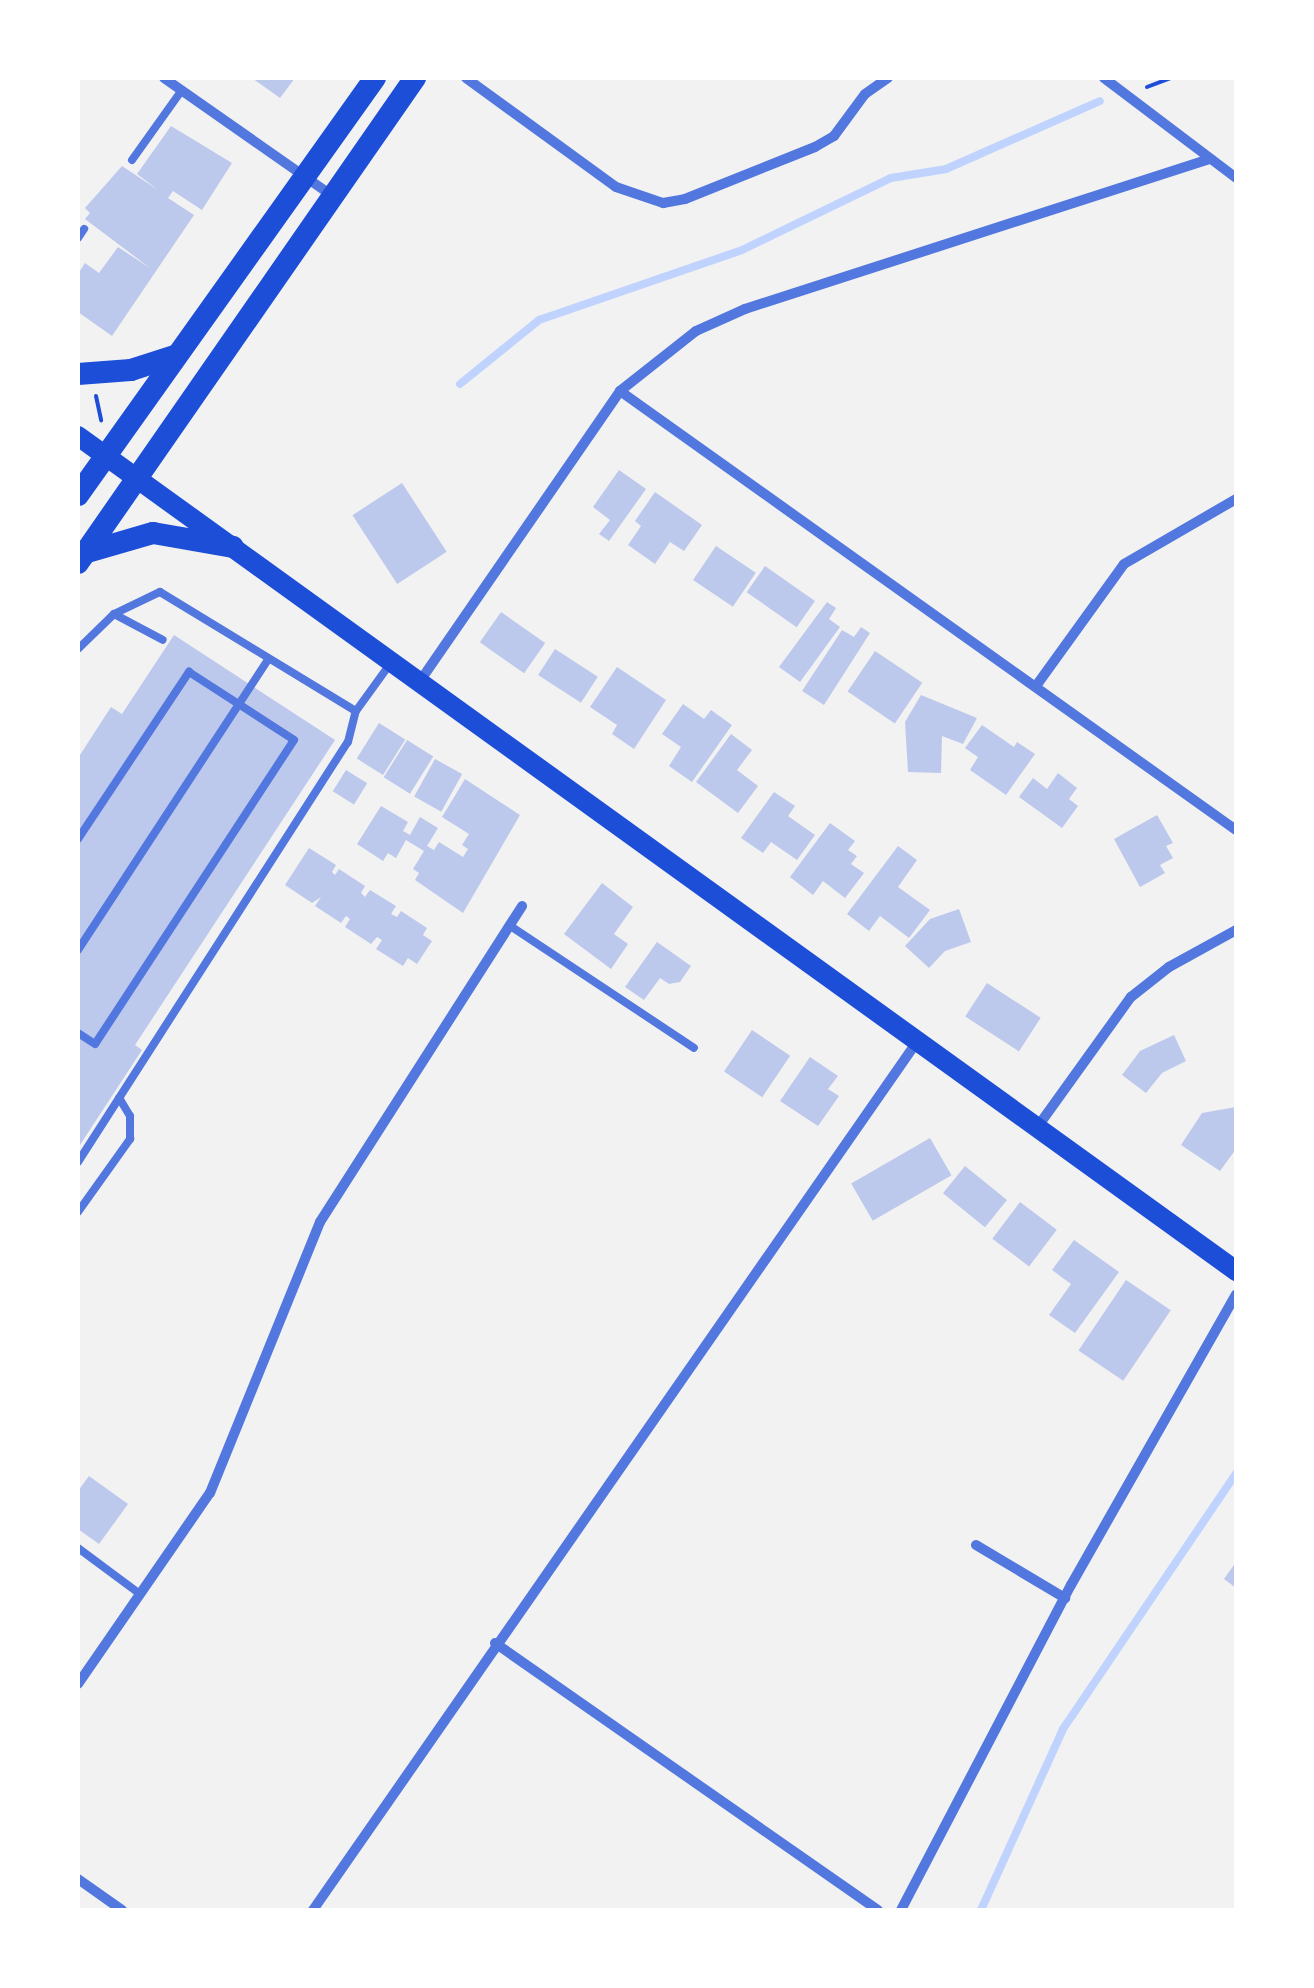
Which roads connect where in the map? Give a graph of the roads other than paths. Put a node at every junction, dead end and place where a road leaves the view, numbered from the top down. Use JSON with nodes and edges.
{"nodes":[{"id":1,"x":164,"y":78,"type":"edge"},
{"id":2,"x":374,"y":78,"type":"edge"},
{"id":3,"x":414,"y":78,"type":"edge"},
{"id":4,"x":466,"y":78,"type":"edge"},
{"id":5,"x":888,"y":78,"type":"edge"},
{"id":6,"x":1104,"y":78,"type":"edge"},
{"id":7,"x":182,"y":90,"type":"junction"},
{"id":8,"x":1210,"y":159,"type":"junction"},
{"id":9,"x":132,"y":160,"type":"dead end"},
{"id":10,"x":304,"y":176,"type":"junction"},
{"id":11,"x":1236,"y":178,"type":"edge"},
{"id":12,"x":331,"y":195,"type":"junction"},
{"id":13,"x":84,"y":229,"type":"dead end"},
{"id":14,"x":78,"y":238,"type":"edge"},
{"id":15,"x":174,"y":356,"type":"junction"},
{"id":16,"x":78,"y":374,"type":"edge"},
{"id":17,"x":620,"y":391,"type":"junction"},
{"id":18,"x":78,"y":436,"type":"edge"},
{"id":19,"x":104,"y":456,"type":"junction"},
{"id":20,"x":136,"y":478,"type":"junction"},
{"id":21,"x":78,"y":495,"type":"edge"},
{"id":22,"x":1236,"y":499,"type":"edge"},
{"id":23,"x":233,"y":547,"type":"junction"},
{"id":24,"x":80,"y":558,"type":"edge"},
{"id":25,"x":114,"y":614,"type":"junction"},
{"id":26,"x":163,"y":640,"type":"dead end"},
{"id":27,"x":78,"y":649,"type":"edge"},
{"id":28,"x":268,"y":660,"type":"junction"},
{"id":29,"x":390,"y":664,"type":"junction"},
{"id":30,"x":418,"y":685,"type":"junction"},
{"id":31,"x":1036,"y":686,"type":"junction"},
{"id":32,"x":238,"y":704,"type":"junction"},
{"id":33,"x":356,"y":711,"type":"junction"},
{"id":34,"x":1236,"y":830,"type":"edge"},
{"id":35,"x":78,"y":840,"type":"edge"},
{"id":36,"x":522,"y":906,"type":"dead end"},
{"id":37,"x":510,"y":925,"type":"junction"},
{"id":38,"x":1236,"y":930,"type":"edge"},
{"id":39,"x":78,"y":950,"type":"edge"},
{"id":40,"x":78,"y":1033,"type":"edge"},
{"id":41,"x":916,"y":1043,"type":"junction"},
{"id":42,"x":694,"y":1048,"type":"dead end"},
{"id":43,"x":118,"y":1098,"type":"junction"},
{"id":44,"x":1036,"y":1129,"type":"junction"},
{"id":45,"x":78,"y":1162,"type":"edge"},
{"id":46,"x":78,"y":1212,"type":"edge"},
{"id":47,"x":1236,"y":1271,"type":"edge"},
{"id":48,"x":1236,"y":1295,"type":"edge"},
{"id":49,"x":976,"y":1545,"type":"dead end"},
{"id":50,"x":78,"y":1548,"type":"edge"},
{"id":51,"x":140,"y":1594,"type":"junction"},
{"id":52,"x":1065,"y":1598,"type":"junction"},
{"id":53,"x":496,"y":1644,"type":"junction"},
{"id":54,"x":78,"y":1684,"type":"edge"},
{"id":55,"x":78,"y":1879,"type":"edge"},
{"id":56,"x":122,"y":1910,"type":"edge"},
{"id":57,"x":313,"y":1910,"type":"edge"},
{"id":58,"x":878,"y":1910,"type":"edge"},
{"id":59,"x":901,"y":1910,"type":"edge"}],
"edges":[{"from":1,"to":7,"type":"street"},
{"from":2,"to":10,"type":"main road"},
{"from":3,"to":12,"type":"main road"},
{"from":4,"to":5,"type":"street"},
{"from":6,"to":8,"type":"street"},
{"from":7,"to":9,"type":"lane"},
{"from":7,"to":10,"type":"street"},
{"from":8,"to":11,"type":"street"},
{"from":8,"to":17,"type":"street"},
{"from":10,"to":12,"type":"street"},
{"from":10,"to":15,"type":"main road"},
{"from":12,"to":20,"type":"main road"},
{"from":13,"to":14,"type":"lane"},
{"from":15,"to":16,"type":"main road"},
{"from":15,"to":19,"type":"main road"},
{"from":17,"to":30,"type":"street"},
{"from":17,"to":31,"type":"street"},
{"from":18,"to":19,"type":"main road"},
{"from":19,"to":20,"type":"main road"},
{"from":19,"to":21,"type":"main road"},
{"from":20,"to":23,"type":"main road"},
{"from":20,"to":24,"type":"main road"},
{"from":22,"to":31,"type":"street"},
{"from":23,"to":24,"type":"main road"},
{"from":23,"to":29,"type":"main road"},
{"from":25,"to":26,"type":"lane"},
{"from":25,"to":27,"type":"lane"},
{"from":25,"to":28,"type":"lane"},
{"from":28,"to":32,"type":"lane"},
{"from":28,"to":33,"type":"lane"},
{"from":29,"to":30,"type":"main road"},
{"from":29,"to":33,"type":"lane"},
{"from":30,"to":41,"type":"main road"},
{"from":31,"to":34,"type":"street"},
{"from":32,"to":35,"type":"lane"},
{"from":32,"to":39,"type":"lane"},
{"from":32,"to":40,"type":"lane"},
{"from":33,"to":43,"type":"lane"},
{"from":36,"to":37,"type":"street"},
{"from":37,"to":42,"type":"lane"},
{"from":37,"to":51,"type":"street"},
{"from":38,"to":44,"type":"street"},
{"from":41,"to":44,"type":"main road"},
{"from":41,"to":53,"type":"street"},
{"from":43,"to":45,"type":"lane"},
{"from":43,"to":46,"type":"lane"},
{"from":44,"to":47,"type":"main road"},
{"from":48,"to":52,"type":"street"},
{"from":49,"to":52,"type":"street"},
{"from":50,"to":51,"type":"lane"},
{"from":51,"to":54,"type":"street"},
{"from":52,"to":59,"type":"street"},
{"from":53,"to":57,"type":"street"},
{"from":53,"to":58,"type":"street"},
{"from":55,"to":56,"type":"street"}]}
